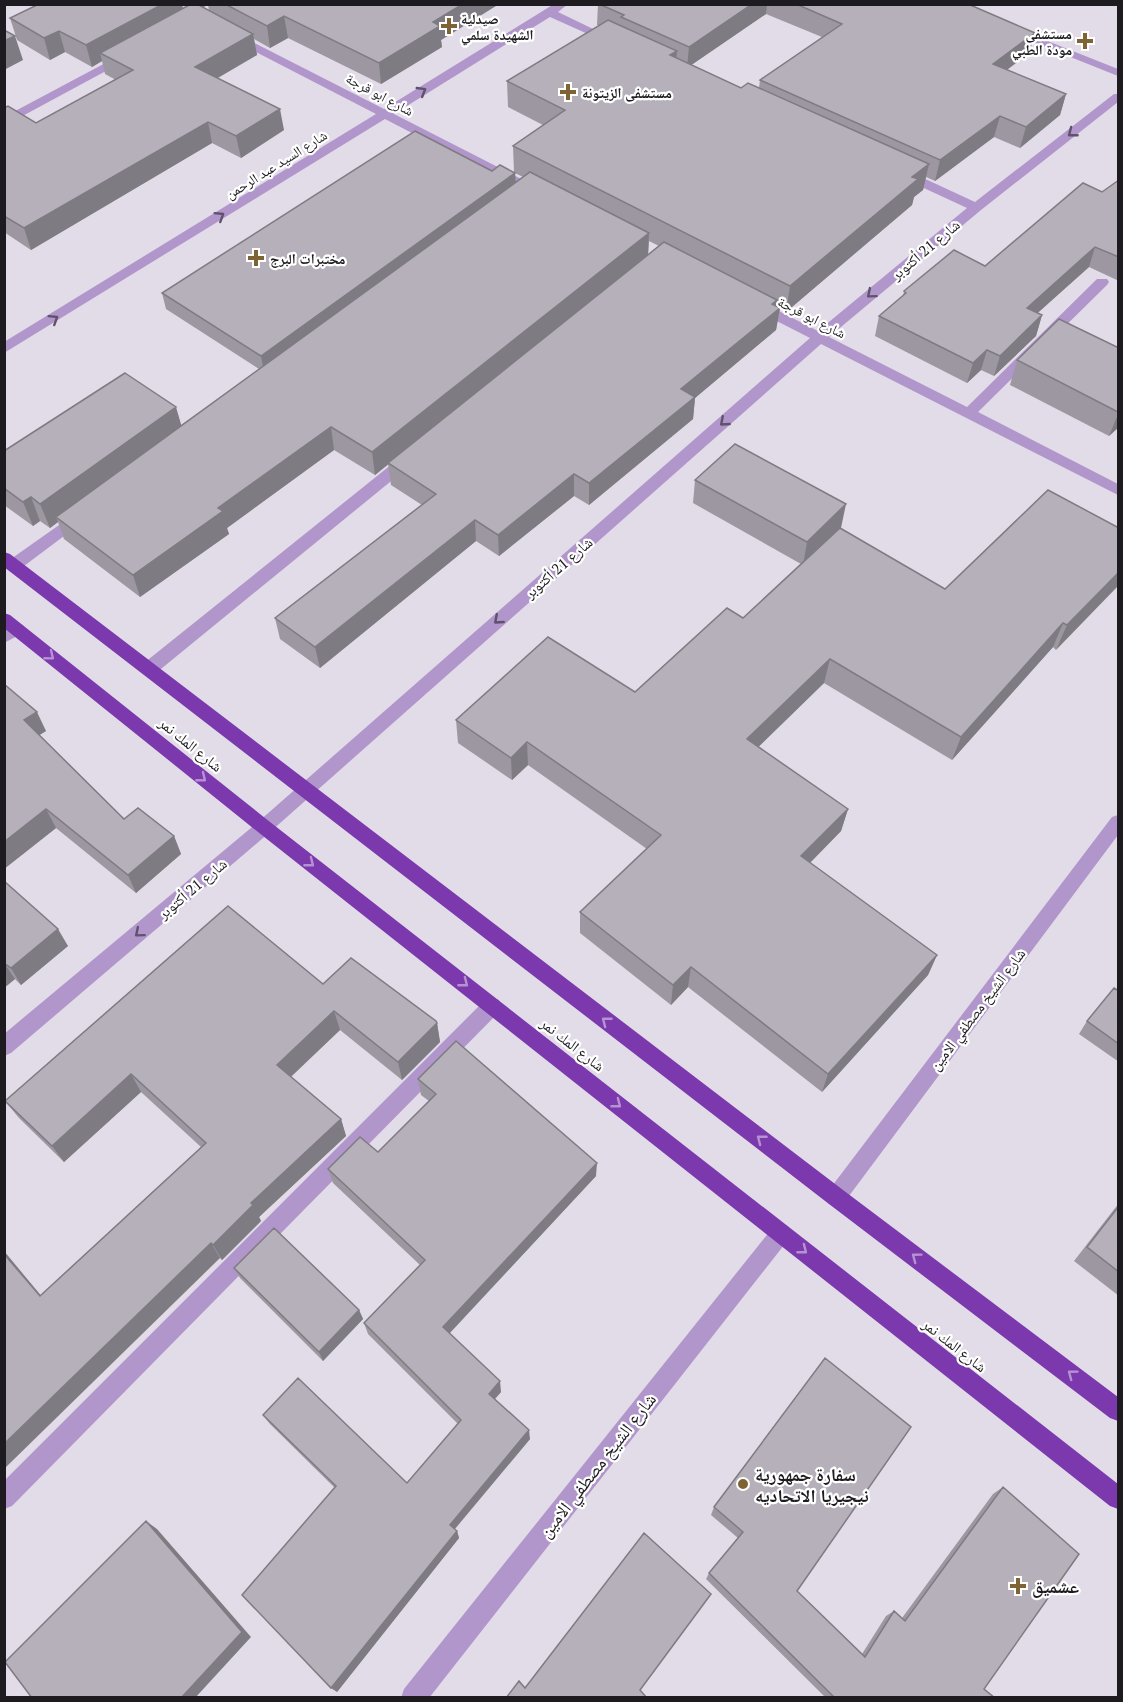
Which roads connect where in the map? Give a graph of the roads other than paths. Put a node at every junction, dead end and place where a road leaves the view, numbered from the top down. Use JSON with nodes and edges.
{"nodes":[{"id":1,"x":563,"y":4,"type":"edge"},
{"id":2,"x":550,"y":13,"type":"junction"},
{"id":3,"x":1002,"y":26,"type":"edge"},
{"id":4,"x":218,"y":28,"type":"edge"},
{"id":5,"x":625,"y":47,"type":"edge"},
{"id":6,"x":137,"y":51,"type":"edge"},
{"id":7,"x":1119,"y":73,"type":"edge"},
{"id":8,"x":1119,"y":97,"type":"edge"},
{"id":9,"x":385,"y":114,"type":"junction"},
{"id":10,"x":4,"y":122,"type":"edge"},
{"id":11,"x":891,"y":168,"type":"edge"},
{"id":12,"x":549,"y":199,"type":"edge"},
{"id":13,"x":976,"y":207,"type":"junction"},
{"id":14,"x":1102,"y":282,"type":"dead end"},
{"id":15,"x":746,"y":299,"type":"edge"},
{"id":16,"x":820,"y":337,"type":"junction"},
{"id":17,"x":4,"y":349,"type":"edge"},
{"id":18,"x":968,"y":414,"type":"junction"},
{"id":19,"x":419,"y":451,"type":"edge"},
{"id":20,"x":1119,"y":490,"type":"edge"},
{"id":21,"x":90,"y":509,"type":"edge"},
{"id":22,"x":9,"y":561,"type":"edge"},
{"id":23,"x":9,"y":628,"type":"edge"},
{"id":24,"x":150,"y":668,"type":"junction"},
{"id":25,"x":305,"y":789,"type":"junction"},
{"id":26,"x":1119,"y":822,"type":"edge"},
{"id":27,"x":264,"y":827,"type":"junction"},
{"id":28,"x":492,"y":1006,"type":"junction"},
{"id":29,"x":4,"y":1047,"type":"edge"},
{"id":30,"x":836,"y":1197,"type":"junction"},
{"id":31,"x":781,"y":1233,"type":"junction"},
{"id":32,"x":1119,"y":1410,"type":"edge"},
{"id":33,"x":4,"y":1498,"type":"edge"},
{"id":34,"x":1119,"y":1498,"type":"edge"},
{"id":35,"x":413,"y":1698,"type":"edge"}],
"edges":[{"from":1,"to":2,"type":"street","name":"شارع السيد عبد الرحمن"},
{"from":2,"to":5,"type":"street"},
{"from":9,"to":2,"type":"street","name":"شارع السيد عبد الرحمن","one_way":true},
{"from":3,"to":7,"type":"street"},
{"from":4,"to":9,"type":"street","name":"شارع ابو قرجة"},
{"from":6,"to":10,"type":"street"},
{"from":8,"to":13,"type":"street","name":"شارع 21 أكتوبر","one_way":true},
{"from":9,"to":12,"type":"street","name":"شارع ابو قرجة"},
{"from":17,"to":9,"type":"street","name":"شارع السيد عبد الرحمن","one_way":true},
{"from":11,"to":13,"type":"street"},
{"from":13,"to":16,"type":"street","name":"شارع 21 أكتوبر","one_way":true},
{"from":14,"to":18,"type":"street"},
{"from":15,"to":16,"type":"street","name":"شارع ابو قرجة"},
{"from":16,"to":18,"type":"street","name":"شارع ابو قرجة"},
{"from":16,"to":25,"type":"street","name":"شارع 21 أكتوبر","one_way":true},
{"from":18,"to":20,"type":"street","name":"شارع ابو قرجة"},
{"from":19,"to":24,"type":"street"},
{"from":21,"to":22,"type":"street"},
{"from":22,"to":24,"type":"highway"},
{"from":23,"to":27,"type":"highway","name":"شارع المك نمر","one_way":true},
{"from":24,"to":25,"type":"highway"},
{"from":25,"to":27,"type":"street","name":"شارع 21 أكتوبر"},
{"from":30,"to":25,"type":"highway","one_way":true},
{"from":26,"to":30,"type":"street","name":"شارع الشيخ مصطفي الامين"},
{"from":27,"to":28,"type":"highway","name":"شارع المك نمر","one_way":true},
{"from":27,"to":29,"type":"street","name":"شارع 21 أكتوبر","one_way":true},
{"from":28,"to":31,"type":"highway","name":"شارع المك نمر","one_way":true},
{"from":28,"to":33,"type":"street"},
{"from":32,"to":30,"type":"highway","one_way":true},
{"from":31,"to":34,"type":"highway","name":"شارع المك نمر","one_way":true},
{"from":31,"to":35,"type":"street","name":"شارع الشيخ مصطفي الامين"}]}
